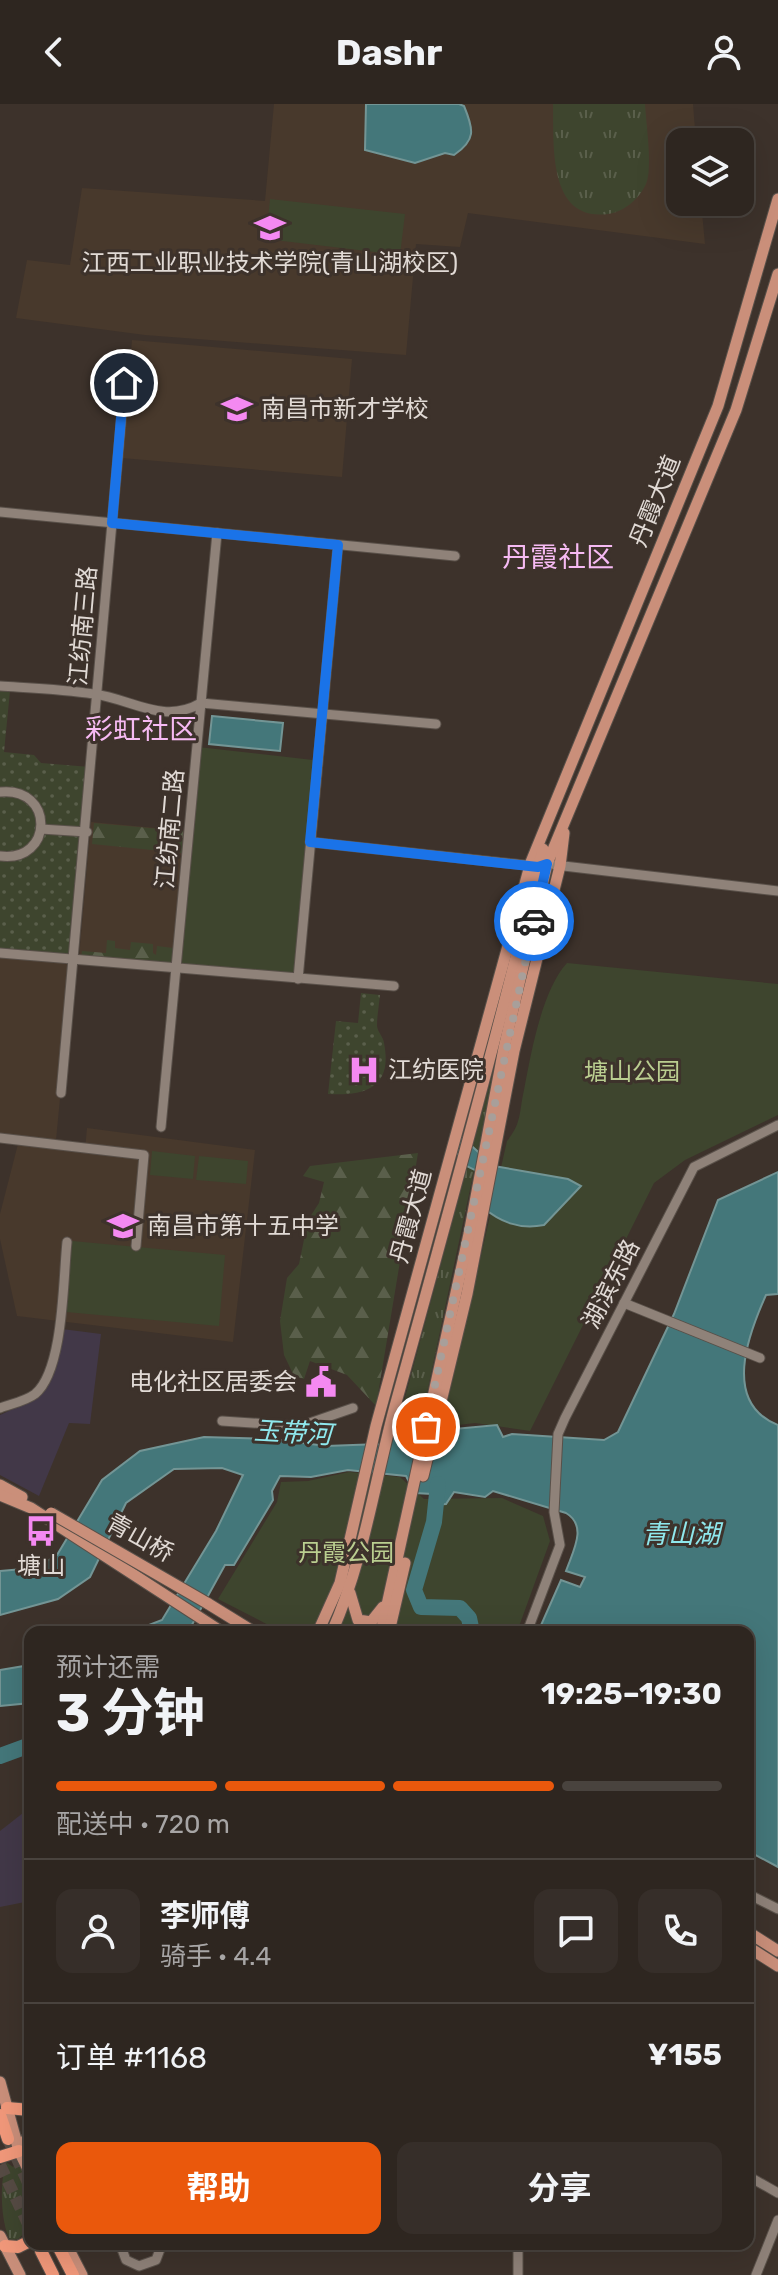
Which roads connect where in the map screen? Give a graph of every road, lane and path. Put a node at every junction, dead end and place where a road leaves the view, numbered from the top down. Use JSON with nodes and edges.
{"nodes":[{"id":1,"x":778,"y":199,"type":"edge"},
{"id":2,"x":778,"y":274,"type":"edge"},
{"id":3,"x":127,"y":355,"type":"dead end"},
{"id":4,"x":0,"y":512,"type":"edge"},
{"id":5,"x":112,"y":523,"type":"junction"},
{"id":6,"x":217,"y":533,"type":"junction"},
{"id":7,"x":338,"y":545,"type":"junction"},
{"id":8,"x":455,"y":556,"type":"dead end"},
{"id":9,"x":0,"y":686,"type":"edge"},
{"id":10,"x":97,"y":694,"type":"junction"},
{"id":11,"x":201,"y":703,"type":"junction"},
{"id":12,"x":321,"y":713,"type":"junction"},
{"id":13,"x":436,"y":724,"type":"dead end"},
{"id":14,"x":0,"y":792,"type":"edge"},
{"id":15,"x":566,"y":816,"type":"junction"},
{"id":16,"x":41,"y":829,"type":"junction"},
{"id":17,"x":87,"y":832,"type":"junction"},
{"id":18,"x":310,"y":842,"type":"junction"},
{"id":19,"x":0,"y":856,"type":"edge"},
{"id":20,"x":539,"y":866,"type":"junction"},
{"id":21,"x":560,"y":866,"type":"junction"},
{"id":22,"x":778,"y":891,"type":"edge"},
{"id":23,"x":0,"y":953,"type":"edge"},
{"id":24,"x":75,"y":959,"type":"junction"},
{"id":25,"x":179,"y":969,"type":"junction"},
{"id":26,"x":298,"y":979,"type":"junction"},
{"id":27,"x":394,"y":986,"type":"dead end"},
{"id":28,"x":61,"y":1093,"type":"dead end"},
{"id":29,"x":778,"y":1125,"type":"edge"},
{"id":30,"x":161,"y":1127,"type":"dead end"},
{"id":31,"x":0,"y":1138,"type":"edge"},
{"id":32,"x":67,"y":1242,"type":"dead end"},
{"id":33,"x":136,"y":1246,"type":"dead end"},
{"id":34,"x":624,"y":1303,"type":"junction"},
{"id":35,"x":760,"y":1358,"type":"dead end"},
{"id":36,"x":0,"y":1408,"type":"edge"},
{"id":37,"x":353,"y":1408,"type":"dead end"},
{"id":38,"x":222,"y":1421,"type":"dead end"},
{"id":39,"x":430,"y":1427,"type":"junction"},
{"id":40,"x":0,"y":1485,"type":"edge"},
{"id":41,"x":368,"y":1492,"type":"junction"},
{"id":42,"x":415,"y":1492,"type":"junction"},
{"id":43,"x":0,"y":1495,"type":"edge"},
{"id":44,"x":52,"y":1517,"type":"junction"},
{"id":45,"x":350,"y":1592,"type":"junction"},
{"id":46,"x":391,"y":1594,"type":"junction"},
{"id":47,"x":213,"y":1626,"type":"edge"},
{"id":48,"x":244,"y":1626,"type":"edge"},
{"id":49,"x":319,"y":1626,"type":"edge"},
{"id":50,"x":335,"y":1626,"type":"edge"},
{"id":51,"x":383,"y":1626,"type":"edge"},
{"id":52,"x":390,"y":1626,"type":"edge"},
{"id":53,"x":529,"y":1626,"type":"edge"},
{"id":54,"x":754,"y":1897,"type":"edge"},
{"id":55,"x":778,"y":1909,"type":"edge"},
{"id":56,"x":754,"y":1936,"type":"edge"},
{"id":57,"x":754,"y":1951,"type":"edge"},
{"id":58,"x":778,"y":1951,"type":"edge"},
{"id":59,"x":778,"y":1966,"type":"edge"},
{"id":60,"x":0,"y":2082,"type":"edge"},
{"id":61,"x":24,"y":2110,"type":"edge"},
{"id":62,"x":4,"y":2112,"type":"edge"},
{"id":63,"x":8,"y":2139,"type":"dead end"},
{"id":64,"x":24,"y":2143,"type":"edge"},
{"id":65,"x":19,"y":2151,"type":"junction"},
{"id":66,"x":0,"y":2157,"type":"edge"},
{"id":67,"x":24,"y":2161,"type":"edge"},
{"id":68,"x":754,"y":2179,"type":"edge"},
{"id":69,"x":778,"y":2193,"type":"edge"},
{"id":70,"x":778,"y":2220,"type":"edge"},
{"id":71,"x":3,"y":2241,"type":"edge"},
{"id":72,"x":24,"y":2244,"type":"edge"},
{"id":73,"x":60,"y":2250,"type":"edge"},
{"id":74,"x":69,"y":2250,"type":"edge"},
{"id":75,"x":122,"y":2250,"type":"edge"},
{"id":76,"x":160,"y":2250,"type":"edge"},
{"id":77,"x":518,"y":2250,"type":"edge"},
{"id":78,"x":41,"y":2251,"type":"dead end"},
{"id":79,"x":141,"y":2270,"type":"edge"},
{"id":80,"x":20,"y":2275,"type":"edge"},
{"id":81,"x":53,"y":2275,"type":"edge"},
{"id":82,"x":73,"y":2275,"type":"edge"},
{"id":83,"x":82,"y":2275,"type":"edge"},
{"id":84,"x":518,"y":2275,"type":"edge"},
{"id":85,"x":756,"y":2275,"type":"edge"}],
"edges":[{"from":1,"to":20,"type":"main road","name":"丹霞大道"},
{"from":2,"to":15,"type":"main road","name":"丹霞大道"},
{"from":3,"to":5,"type":"street","name":"江纺南三路"},
{"from":4,"to":5,"type":"street"},
{"from":5,"to":6,"type":"street"},
{"from":5,"to":10,"type":"street","name":"江纺南三路"},
{"from":6,"to":7,"type":"street"},
{"from":6,"to":11,"type":"street","name":"江纺南二路"},
{"from":7,"to":8,"type":"street"},
{"from":7,"to":12,"type":"street"},
{"from":9,"to":10,"type":"street"},
{"from":10,"to":11,"type":"street"},
{"from":10,"to":17,"type":"street","name":"江纺南三路"},
{"from":11,"to":12,"type":"street"},
{"from":11,"to":25,"type":"street","name":"江纺南二路"},
{"from":12,"to":13,"type":"street"},
{"from":12,"to":18,"type":"street"},
{"from":14,"to":16,"type":"street"},
{"from":15,"to":20,"type":"main road","name":"丹霞大道"},
{"from":15,"to":21,"type":"main road","name":"丹霞大道"},
{"from":16,"to":17,"type":"street"},
{"from":16,"to":19,"type":"street"},
{"from":17,"to":24,"type":"street","name":"江纺南三路"},
{"from":18,"to":20,"type":"street"},
{"from":18,"to":26,"type":"street"},
{"from":20,"to":21,"type":"street"},
{"from":20,"to":39,"type":"main road","name":"丹霞大道"},
{"from":20,"to":41,"type":"main road","name":"丹霞大道"},
{"from":21,"to":22,"type":"street"},
{"from":21,"to":39,"type":"main road","name":"丹霞大道"},
{"from":23,"to":24,"type":"street"},
{"from":24,"to":25,"type":"street"},
{"from":24,"to":28,"type":"street","name":"江纺南三路"},
{"from":25,"to":26,"type":"street"},
{"from":25,"to":30,"type":"street","name":"江纺南二路"},
{"from":26,"to":27,"type":"street"},
{"from":29,"to":34,"type":"street","name":"湖滨东路"},
{"from":31,"to":33,"type":"street"},
{"from":32,"to":36,"type":"street"},
{"from":34,"to":35,"type":"street"},
{"from":34,"to":53,"type":"street","name":"湖滨东路"},
{"from":37,"to":38,"type":"street"},
{"from":39,"to":42,"type":"main road","name":"丹霞大道"},
{"from":40,"to":44,"type":"main road"},
{"from":41,"to":45,"type":"main road","name":"丹霞大道"},
{"from":41,"to":49,"type":"main road","name":"丹霞大道"},
{"from":42,"to":46,"type":"main road","name":"丹霞大道"},
{"from":42,"to":52,"type":"main road","name":"丹霞大道"},
{"from":43,"to":44,"type":"main road"},
{"from":44,"to":47,"type":"main road","name":"青山桥"},
{"from":44,"to":48,"type":"main road","name":"青山桥","bridge":true},
{"from":45,"to":46,"type":"main road"},
{"from":45,"to":50,"type":"main road","name":"丹霞大道"},
{"from":46,"to":51,"type":"main road","name":"丹霞大道"},
{"from":54,"to":55,"type":"street"},
{"from":56,"to":58,"type":"main road"},
{"from":57,"to":59,"type":"main road"},
{"from":60,"to":62,"type":"main road"},
{"from":61,"to":62,"type":"highway"},
{"from":62,"to":63,"type":"highway"},
{"from":62,"to":65,"type":"main road"},
{"from":64,"to":65,"type":"main road"},
{"from":65,"to":66,"type":"highway"},
{"from":65,"to":67,"type":"main road"},
{"from":68,"to":69,"type":"street"},
{"from":70,"to":85,"type":"street"},
{"from":71,"to":72,"type":"highway"},
{"from":71,"to":80,"type":"main road"},
{"from":73,"to":82,"type":"highway"},
{"from":74,"to":83,"type":"main road"},
{"from":75,"to":79,"type":"street"},
{"from":76,"to":79,"type":"street"},
{"from":77,"to":84,"type":"street"},
{"from":78,"to":81,"type":"highway"}]}
